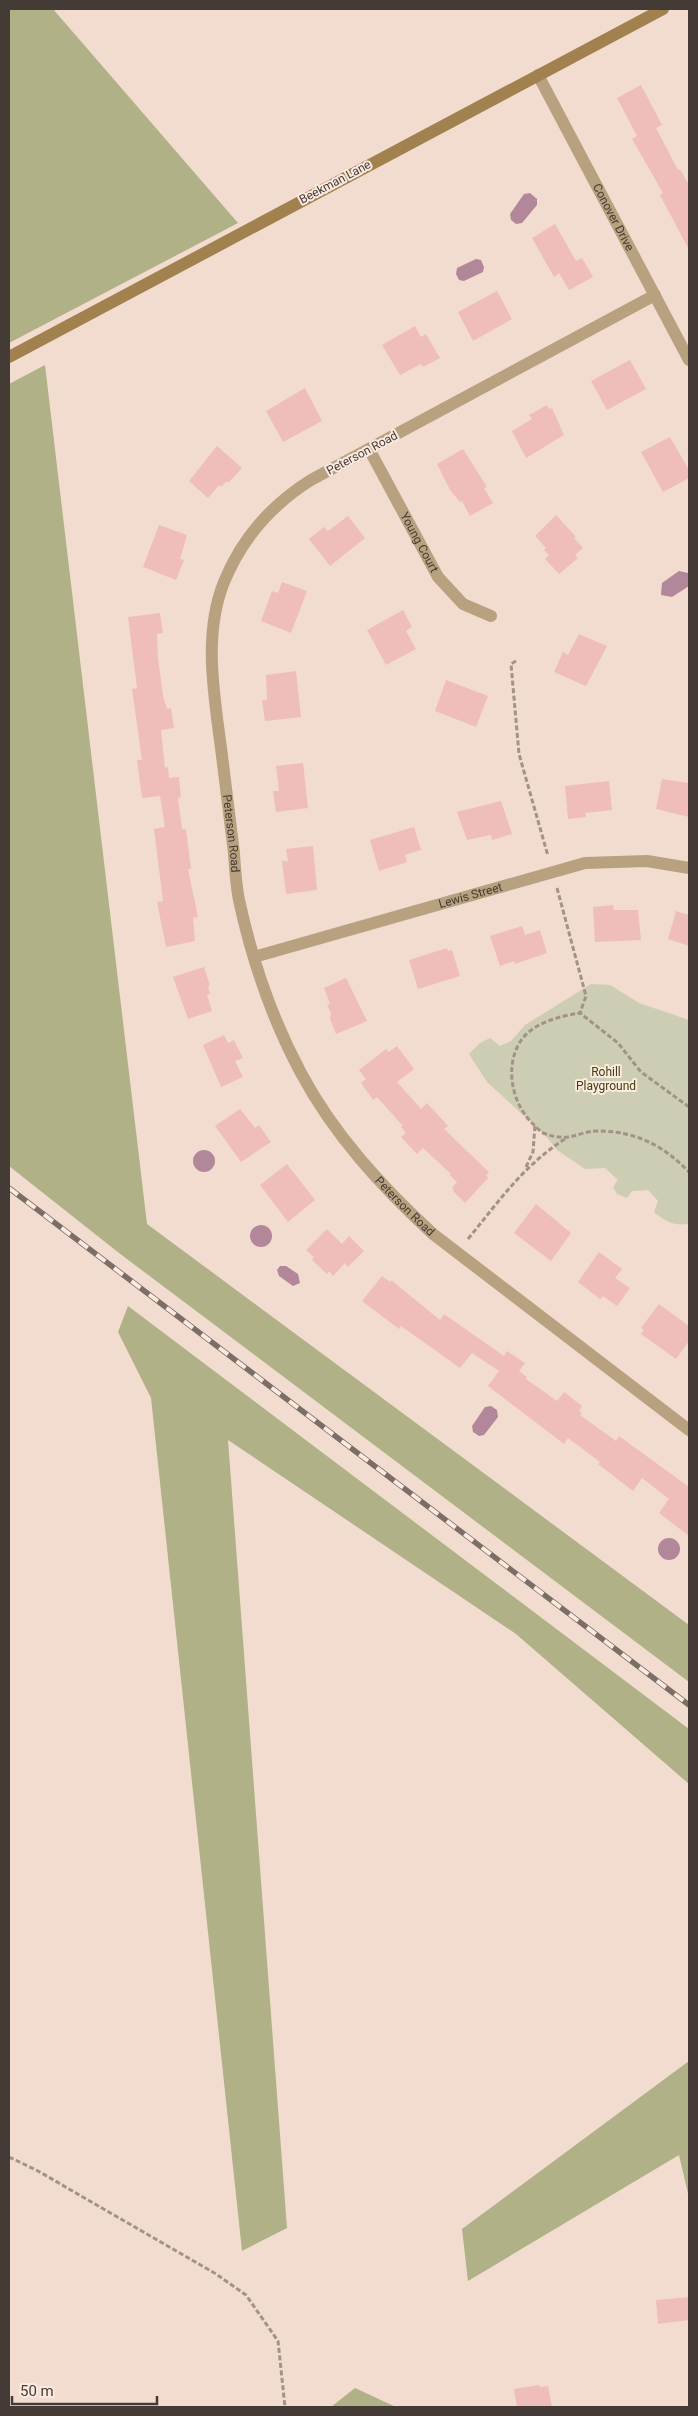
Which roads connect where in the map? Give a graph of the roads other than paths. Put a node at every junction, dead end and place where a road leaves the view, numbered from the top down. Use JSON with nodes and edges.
{"nodes":[{"id":1,"x":663,"y":9,"type":"edge"},
{"id":2,"x":538,"y":75,"type":"junction"},
{"id":3,"x":655,"y":295,"type":"junction"},
{"id":4,"x":9,"y":357,"type":"edge"},
{"id":5,"x":689,"y":360,"type":"edge"},
{"id":6,"x":369,"y":449,"type":"junction"},
{"id":7,"x":491,"y":616,"type":"dead end"},
{"id":8,"x":689,"y":868,"type":"edge"},
{"id":9,"x":254,"y":957,"type":"junction"},
{"id":10,"x":689,"y":1430,"type":"edge"}],
"edges":[{"from":1,"to":2,"type":"street","name":"Beekman Lane"},
{"from":2,"to":3,"type":"street","name":"Conover Drive"},
{"from":2,"to":4,"type":"street","name":"Beekman Lane"},
{"from":3,"to":5,"type":"street","name":"Conover Drive"},
{"from":3,"to":6,"type":"street","name":"Peterson Road"},
{"from":6,"to":7,"type":"street","name":"Young Court"},
{"from":6,"to":9,"type":"street","name":"Peterson Road"},
{"from":8,"to":9,"type":"street","name":"Lewis Street"},
{"from":9,"to":10,"type":"street","name":"Peterson Road"}]}
